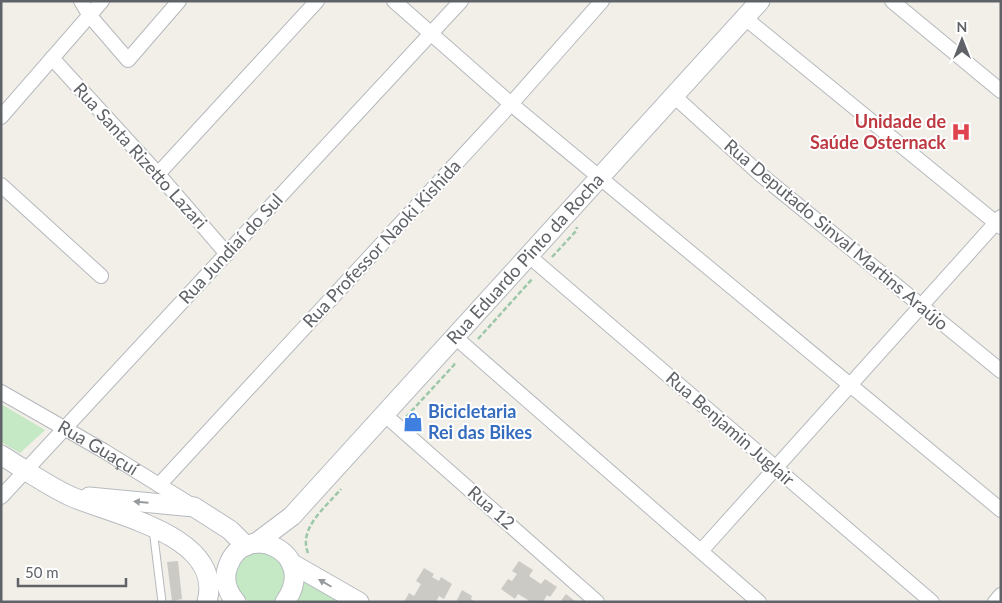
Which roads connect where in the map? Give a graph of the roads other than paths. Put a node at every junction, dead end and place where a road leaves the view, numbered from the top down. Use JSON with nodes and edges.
{"nodes":[{"id":1,"x":81,"y":1,"type":"edge"},
{"id":2,"x":102,"y":1,"type":"edge"},
{"id":3,"x":179,"y":1,"type":"edge"},
{"id":4,"x":317,"y":1,"type":"edge"},
{"id":5,"x":394,"y":1,"type":"edge"},
{"id":6,"x":461,"y":1,"type":"edge"},
{"id":7,"x":602,"y":1,"type":"edge"},
{"id":8,"x":892,"y":1,"type":"edge"},
{"id":9,"x":758,"y":2,"type":"edge"},
{"id":10,"x":90,"y":16,"type":"junction"},
{"id":11,"x":745,"y":18,"type":"junction"},
{"id":12,"x":431,"y":34,"type":"junction"},
{"id":13,"x":52,"y":58,"type":"junction"},
{"id":14,"x":1001,"y":90,"type":"edge"},
{"id":15,"x":674,"y":96,"type":"junction"},
{"id":16,"x":510,"y":104,"type":"junction"},
{"id":17,"x":1,"y":117,"type":"edge"},
{"id":18,"x":158,"y":174,"type":"junction"},
{"id":19,"x":600,"y":177,"type":"junction"},
{"id":20,"x":1,"y":184,"type":"edge"},
{"id":21,"x":999,"y":222,"type":"edge"},
{"id":22,"x":227,"y":254,"type":"junction"},
{"id":23,"x":529,"y":256,"type":"junction"},
{"id":24,"x":101,"y":276,"type":"dead end"},
{"id":25,"x":921,"y":306,"type":"junction"},
{"id":26,"x":455,"y":337,"type":"junction"},
{"id":27,"x":1001,"y":371,"type":"edge"},
{"id":28,"x":850,"y":385,"type":"junction"},
{"id":29,"x":1,"y":392,"type":"edge"},
{"id":30,"x":385,"y":414,"type":"junction"},
{"id":31,"x":65,"y":429,"type":"junction"},
{"id":32,"x":1,"y":455,"type":"edge"},
{"id":33,"x":776,"y":468,"type":"junction"},
{"id":34,"x":26,"y":470,"type":"junction"},
{"id":35,"x":159,"y":484,"type":"junction"},
{"id":36,"x":68,"y":494,"type":"junction"},
{"id":37,"x":1,"y":497,"type":"edge"},
{"id":38,"x":194,"y":506,"type":"junction"},
{"id":39,"x":1001,"y":510,"type":"edge"},
{"id":40,"x":292,"y":516,"type":"junction"},
{"id":41,"x":152,"y":527,"type":"junction"},
{"id":42,"x":251,"y":545,"type":"junction"},
{"id":43,"x":701,"y":551,"type":"junction"},
{"id":44,"x":289,"y":560,"type":"junction"},
{"id":45,"x":202,"y":563,"type":"junction"},
{"id":46,"x":226,"y":574,"type":"junction"},
{"id":47,"x":1001,"y":595,"type":"edge"},
{"id":48,"x":162,"y":602,"type":"edge"},
{"id":49,"x":209,"y":602,"type":"edge"},
{"id":50,"x":236,"y":602,"type":"edge"},
{"id":51,"x":284,"y":602,"type":"edge"},
{"id":52,"x":359,"y":602,"type":"edge"},
{"id":53,"x":597,"y":602,"type":"edge"},
{"id":54,"x":759,"y":602,"type":"edge"},
{"id":55,"x":932,"y":602,"type":"edge"},
{"id":56,"x":995,"y":602,"type":"edge"}],
"edges":[{"from":1,"to":10,"type":"street"},
{"from":2,"to":10,"type":"street"},
{"from":3,"to":10,"type":"street"},
{"from":4,"to":18,"type":"street"},
{"from":5,"to":12,"type":"street"},
{"from":6,"to":12,"type":"street","name":"Rua Jundiaí do Sul"},
{"from":7,"to":16,"type":"street","name":"Rua Professor Naoki Kishida"},
{"from":8,"to":14,"type":"street"},
{"from":9,"to":11,"type":"main road","name":"Rua Eduardo Pinto da Rocha"},
{"from":10,"to":13,"type":"street"},
{"from":11,"to":15,"type":"main road","name":"Rua Eduardo Pinto da Rocha"},
{"from":11,"to":21,"type":"street"},
{"from":12,"to":16,"type":"street"},
{"from":12,"to":22,"type":"street","name":"Rua Jundiaí do Sul"},
{"from":13,"to":17,"type":"street"},
{"from":13,"to":18,"type":"street","name":"Rua Santa Rizetto Lazari"},
{"from":15,"to":19,"type":"main road","name":"Rua Eduardo Pinto da Rocha"},
{"from":15,"to":25,"type":"street","name":"Rua Deputado Sinval Martins Araújo"},
{"from":16,"to":19,"type":"street"},
{"from":16,"to":35,"type":"street","name":"Rua Professor Naoki Kishida"},
{"from":18,"to":22,"type":"street","name":"Rua Santa Rizetto Lazari"},
{"from":19,"to":23,"type":"main road","name":"Rua Eduardo Pinto da Rocha"},
{"from":19,"to":28,"type":"street"},
{"from":20,"to":24,"type":"street"},
{"from":21,"to":25,"type":"street"},
{"from":22,"to":31,"type":"street","name":"Rua Jundiaí do Sul"},
{"from":23,"to":26,"type":"main road","name":"Rua Eduardo Pinto da Rocha"},
{"from":23,"to":33,"type":"street","name":"Rua Benjamin Juglair"},
{"from":25,"to":27,"type":"street","name":"Rua Deputado Sinval Martins Araújo"},
{"from":25,"to":28,"type":"street"},
{"from":26,"to":30,"type":"main road","name":"Rua Eduardo Pinto da Rocha"},
{"from":26,"to":43,"type":"street"},
{"from":28,"to":33,"type":"street"},
{"from":28,"to":39,"type":"street"},
{"from":29,"to":31,"type":"street","name":"Rua Guaçuí"},
{"from":30,"to":40,"type":"main road","name":"Rua Eduardo Pinto da Rocha"},
{"from":30,"to":53,"type":"street","name":"Rua 12"},
{"from":31,"to":34,"type":"street","name":"Rua Jundiaí do Sul"},
{"from":31,"to":35,"type":"street","name":"Rua Guaçuí"},
{"from":32,"to":34,"type":"main road","name":"Rua Guaçuí"},
{"from":33,"to":43,"type":"street"},
{"from":33,"to":55,"type":"street","name":"Rua Benjamin Juglair"},
{"from":34,"to":36,"type":"main road","name":"Rua Guaçuí"},
{"from":34,"to":37,"type":"street","name":"Rua Jundiaí do Sul"},
{"from":35,"to":38,"type":"street","name":"Rua Guaçuí"},
{"from":38,"to":36,"type":"main road","name":"Rua Guaçuí","one_way":true},
{"from":36,"to":41,"type":"main road","name":"Rua Guaçuí"},
{"from":38,"to":41,"type":"main road"},
{"from":38,"to":42,"type":"main road","name":"Rua Guaçuí"},
{"from":40,"to":42,"type":"main road","name":"Rua Eduardo Pinto da Rocha"},
{"from":40,"to":44,"type":"main road"},
{"from":41,"to":45,"type":"main road","name":"Rua Guaçuí"},
{"from":41,"to":48,"type":"lane"},
{"from":42,"to":44,"type":"main road"},
{"from":42,"to":46,"type":"main road","name":"Rua Eduardo Pinto da Rocha"},
{"from":43,"to":54,"type":"street"},
{"from":44,"to":51,"type":"main road"},
{"from":52,"to":44,"type":"main road","one_way":true},
{"from":45,"to":46,"type":"main road"},
{"from":45,"to":49,"type":"main road"},
{"from":46,"to":49,"type":"main road"},
{"from":46,"to":50,"type":"main road"},
{"from":47,"to":56,"type":"street"}]}
